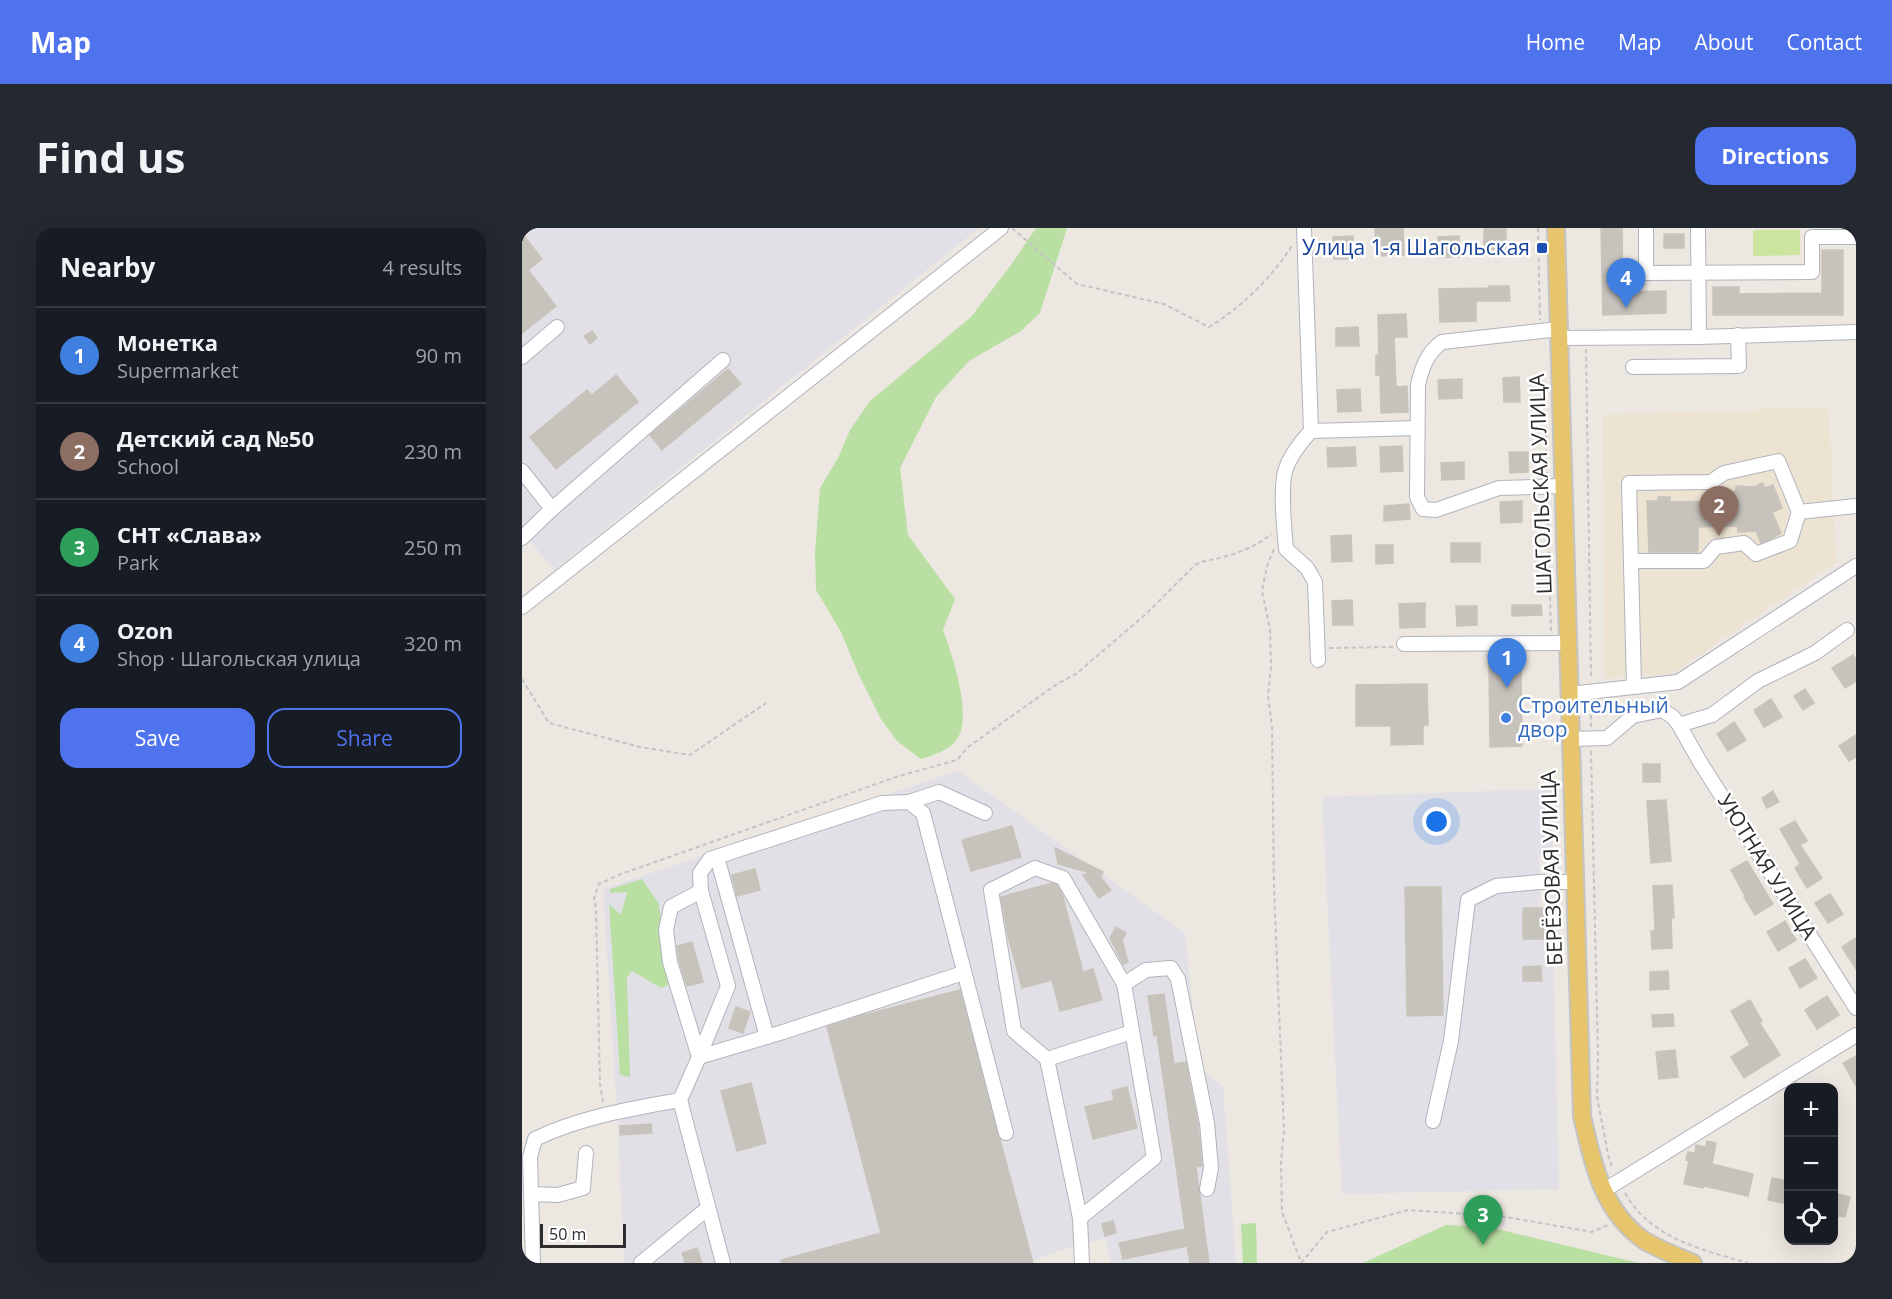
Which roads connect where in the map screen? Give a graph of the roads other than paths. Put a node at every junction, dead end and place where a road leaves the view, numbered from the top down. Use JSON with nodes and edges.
{"nodes":[{"id":1,"x":1000,"y":228,"type":"edge"},
{"id":2,"x":1556,"y":228,"type":"edge"},
{"id":3,"x":1646,"y":228,"type":"edge"},
{"id":4,"x":1698,"y":228,"type":"edge"},
{"id":5,"x":1301,"y":233,"type":"edge"},
{"id":6,"x":1856,"y":237,"type":"edge"},
{"id":7,"x":1699,"y":272,"type":"junction"},
{"id":8,"x":557,"y":327,"type":"dead end"},
{"id":9,"x":1856,"y":332,"type":"edge"},
{"id":10,"x":1559,"y":333,"type":"junction"},
{"id":11,"x":1738,"y":335,"type":"junction"},
{"id":12,"x":1699,"y":336,"type":"junction"},
{"id":13,"x":522,"y":357,"type":"edge"},
{"id":14,"x":723,"y":360,"type":"dead end"},
{"id":15,"x":1633,"y":367,"type":"dead end"},
{"id":16,"x":1417,"y":428,"type":"junction"},
{"id":17,"x":1311,"y":431,"type":"junction"},
{"id":18,"x":522,"y":471,"type":"edge"},
{"id":19,"x":1555,"y":486,"type":"junction"},
{"id":20,"x":1856,"y":506,"type":"edge"},
{"id":21,"x":552,"y":509,"type":"junction"},
{"id":22,"x":1799,"y":512,"type":"junction"},
{"id":23,"x":522,"y":538,"type":"edge"},
{"id":24,"x":1632,"y":561,"type":"junction"},
{"id":25,"x":1856,"y":566,"type":"edge"},
{"id":26,"x":522,"y":607,"type":"edge"},
{"id":27,"x":1847,"y":630,"type":"dead end"},
{"id":28,"x":1560,"y":643,"type":"junction"},
{"id":29,"x":1404,"y":644,"type":"road end"},
{"id":30,"x":1318,"y":654,"type":"road end"},
{"id":31,"x":1634,"y":687,"type":"junction"},
{"id":32,"x":1570,"y":694,"type":"junction"},
{"id":33,"x":1679,"y":725,"type":"junction"},
{"id":34,"x":1571,"y":740,"type":"junction"},
{"id":35,"x":909,"y":802,"type":"junction"},
{"id":36,"x":985,"y":813,"type":"dead end"},
{"id":37,"x":717,"y":857,"type":"junction"},
{"id":38,"x":1575,"y":882,"type":"junction"},
{"id":39,"x":701,"y":891,"type":"junction"},
{"id":40,"x":963,"y":973,"type":"junction"},
{"id":41,"x":1124,"y":984,"type":"junction"},
{"id":42,"x":1856,"y":1008,"type":"edge"},
{"id":43,"x":1132,"y":1032,"type":"junction"},
{"id":44,"x":1856,"y":1035,"type":"edge"},
{"id":45,"x":766,"y":1037,"type":"junction"},
{"id":46,"x":699,"y":1057,"type":"junction"},
{"id":47,"x":1047,"y":1059,"type":"junction"},
{"id":48,"x":680,"y":1100,"type":"junction"},
{"id":49,"x":1433,"y":1121,"type":"dead end"},
{"id":50,"x":1006,"y":1133,"type":"dead end"},
{"id":51,"x":586,"y":1153,"type":"dead end"},
{"id":52,"x":1207,"y":1189,"type":"dead end"},
{"id":53,"x":1603,"y":1191,"type":"junction"},
{"id":54,"x":531,"y":1194,"type":"junction"},
{"id":55,"x":708,"y":1208,"type":"junction"},
{"id":56,"x":1080,"y":1218,"type":"junction"},
{"id":57,"x":1082,"y":1261,"type":"edge"},
{"id":58,"x":533,"y":1263,"type":"edge"},
{"id":59,"x":641,"y":1263,"type":"edge"},
{"id":60,"x":723,"y":1263,"type":"edge"},
{"id":61,"x":1693,"y":1263,"type":"edge"}],
"edges":[{"from":1,"to":26,"type":"street"},
{"from":2,"to":10,"type":"main road","name":"ШАГОЛЬСКАЯ УЛИЦА"},
{"from":3,"to":7,"type":"street"},
{"from":4,"to":7,"type":"street"},
{"from":5,"to":17,"type":"street"},
{"from":6,"to":7,"type":"street"},
{"from":7,"to":12,"type":"street"},
{"from":8,"to":13,"type":"street"},
{"from":9,"to":11,"type":"street"},
{"from":10,"to":12,"type":"street"},
{"from":10,"to":16,"type":"street"},
{"from":10,"to":19,"type":"main road","name":"ШАГОЛЬСКАЯ УЛИЦА"},
{"from":11,"to":12,"type":"street"},
{"from":11,"to":15,"type":"street"},
{"from":14,"to":21,"type":"street"},
{"from":16,"to":17,"type":"street"},
{"from":16,"to":19,"type":"street"},
{"from":17,"to":30,"type":"street"},
{"from":18,"to":21,"type":"street"},
{"from":19,"to":28,"type":"main road","name":"ШАГОЛЬСКАЯ УЛИЦА"},
{"from":20,"to":22,"type":"street"},
{"from":21,"to":23,"type":"street"},
{"from":22,"to":24,"type":"street"},
{"from":22,"to":24,"type":"street"},
{"from":24,"to":31,"type":"street"},
{"from":25,"to":31,"type":"street"},
{"from":27,"to":33,"type":"street"},
{"from":28,"to":29,"type":"street"},
{"from":28,"to":32,"type":"main road","name":"ШАГОЛЬСКАЯ УЛИЦА"},
{"from":31,"to":32,"type":"street"},
{"from":32,"to":34,"type":"main road","name":"ШАГОЛЬСКАЯ УЛИЦА"},
{"from":33,"to":34,"type":"street"},
{"from":33,"to":42,"type":"street","name":"УЮТНАЯ УЛИЦА"},
{"from":34,"to":38,"type":"main road","name":"БЕРЁЗОВАЯ УЛИЦА"},
{"from":35,"to":36,"type":"street"},
{"from":35,"to":37,"type":"street"},
{"from":35,"to":40,"type":"street"},
{"from":37,"to":39,"type":"street"},
{"from":37,"to":45,"type":"street"},
{"from":38,"to":49,"type":"street"},
{"from":38,"to":53,"type":"main road","name":"БЕРЁЗОВАЯ УЛИЦА"},
{"from":39,"to":46,"type":"street"},
{"from":39,"to":46,"type":"street"},
{"from":40,"to":45,"type":"street"},
{"from":40,"to":50,"type":"street"},
{"from":41,"to":43,"type":"street"},
{"from":41,"to":47,"type":"street"},
{"from":41,"to":52,"type":"street"},
{"from":43,"to":47,"type":"street"},
{"from":43,"to":56,"type":"street"},
{"from":44,"to":53,"type":"street"},
{"from":45,"to":46,"type":"street"},
{"from":46,"to":48,"type":"street"},
{"from":47,"to":56,"type":"street"},
{"from":48,"to":54,"type":"street"},
{"from":48,"to":55,"type":"street"},
{"from":51,"to":54,"type":"street"},
{"from":53,"to":61,"type":"main road","name":"БЕРЁЗОВАЯ УЛИЦА"},
{"from":54,"to":58,"type":"street"},
{"from":55,"to":59,"type":"street"},
{"from":55,"to":60,"type":"street"},
{"from":56,"to":57,"type":"street"}]}
